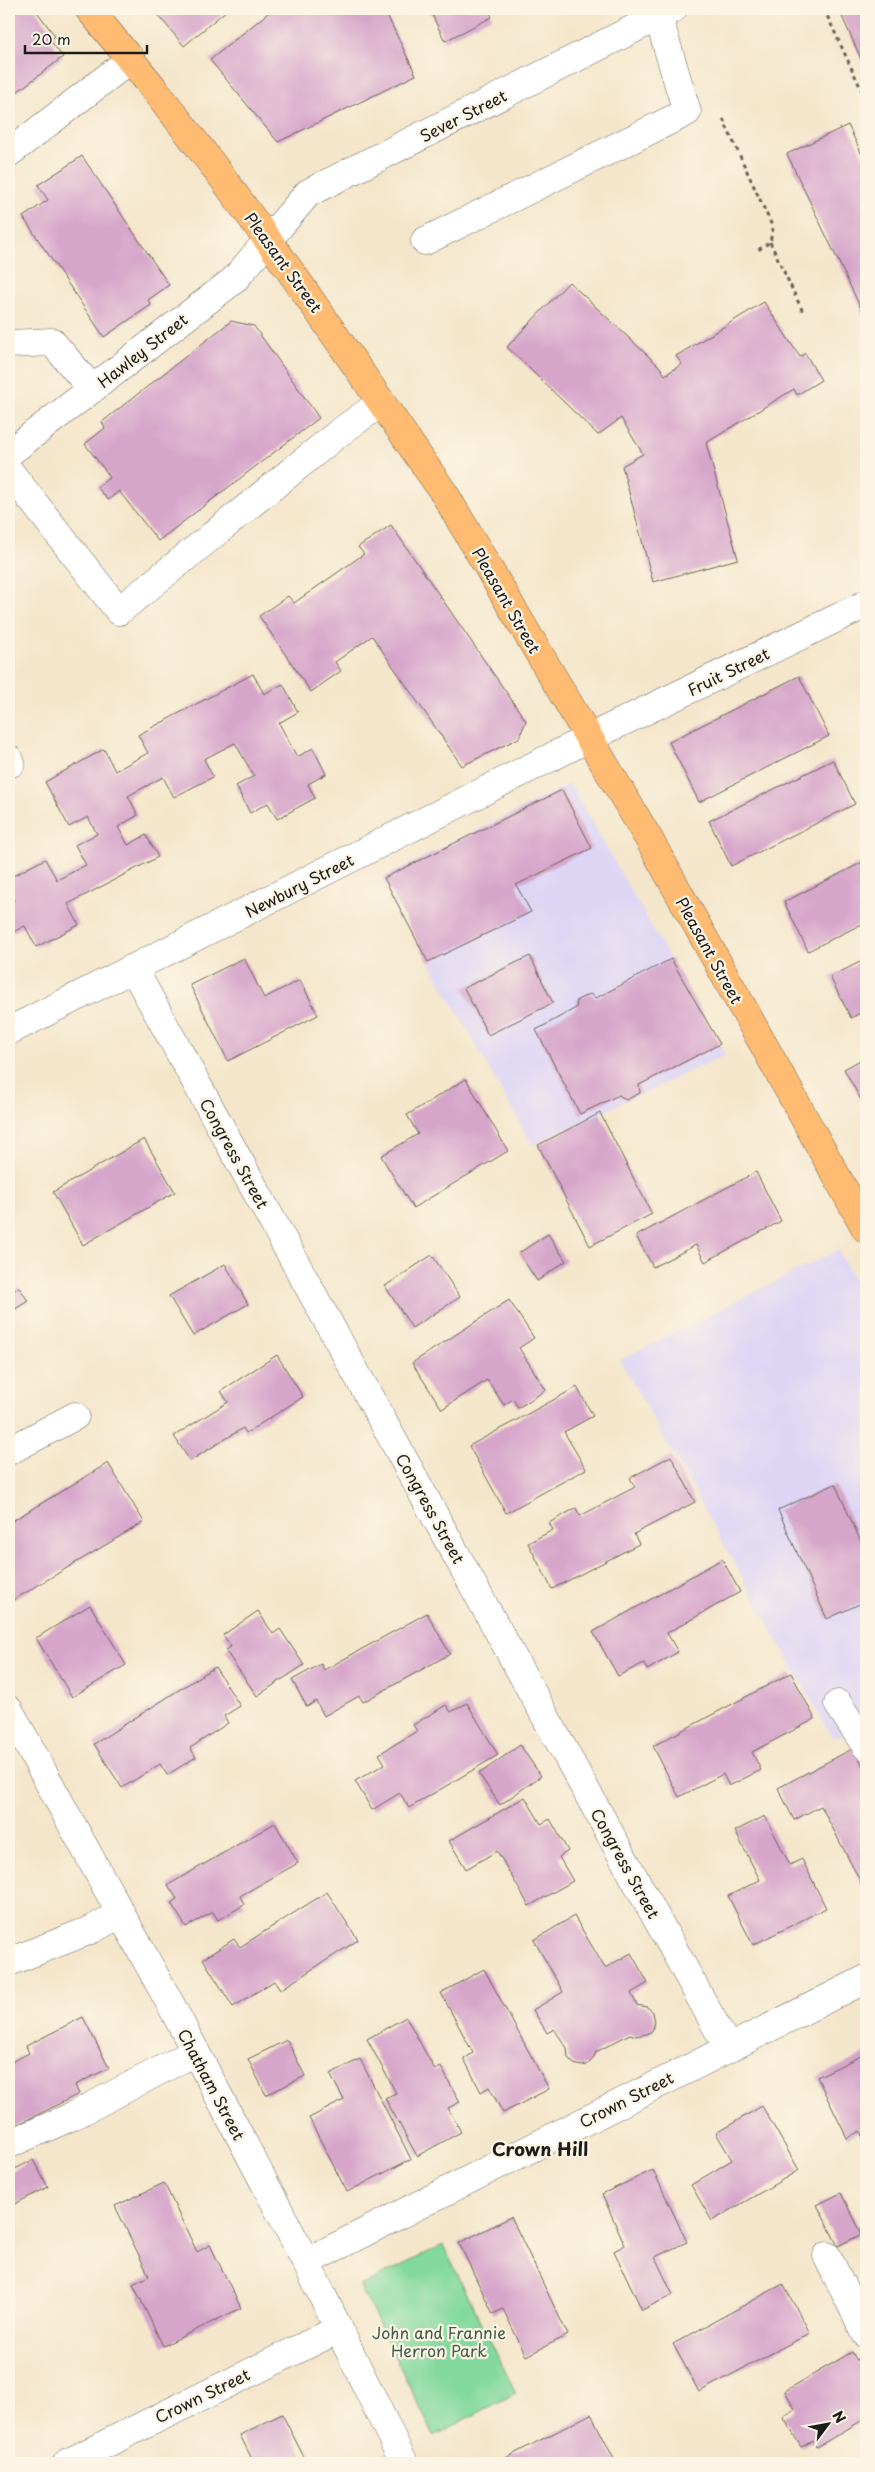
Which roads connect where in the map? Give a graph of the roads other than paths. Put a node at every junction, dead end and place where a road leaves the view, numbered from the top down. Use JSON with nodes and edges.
{"nodes":[{"id":1,"x":89,"y":9,"type":"edge"},
{"id":2,"x":666,"y":12,"type":"edge"},
{"id":3,"x":131,"y":60,"type":"junction"},
{"id":4,"x":9,"y":153,"type":"edge"},
{"id":5,"x":269,"y":241,"type":"junction"},
{"id":6,"x":425,"y":241,"type":"dead end"},
{"id":7,"x":9,"y":344,"type":"edge"},
{"id":8,"x":92,"y":389,"type":"junction"},
{"id":9,"x":382,"y":402,"type":"junction"},
{"id":10,"x":9,"y":453,"type":"edge"},
{"id":11,"x":9,"y":471,"type":"edge"},
{"id":12,"x":866,"y":604,"type":"edge"},
{"id":13,"x":589,"y":738,"type":"junction"},
{"id":14,"x":133,"y":968,"type":"junction"},
{"id":15,"x":9,"y":1032,"type":"edge"},
{"id":16,"x":866,"y":1229,"type":"edge"},
{"id":17,"x":75,"y":1416,"type":"dead end"},
{"id":18,"x":9,"y":1451,"type":"edge"},
{"id":19,"x":838,"y":1704,"type":"dead end"},
{"id":20,"x":9,"y":1710,"type":"edge"},
{"id":21,"x":866,"y":1746,"type":"edge"},
{"id":22,"x":121,"y":1913,"type":"junction"},
{"id":23,"x":9,"y":1962,"type":"edge"},
{"id":24,"x":866,"y":1979,"type":"edge"},
{"id":25,"x":728,"y":2048,"type":"junction"},
{"id":26,"x":196,"y":2052,"type":"junction"},
{"id":27,"x":9,"y":2144,"type":"edge"},
{"id":28,"x":827,"y":2256,"type":"dead end"},
{"id":29,"x":306,"y":2262,"type":"junction"},
{"id":30,"x":339,"y":2329,"type":"junction"},
{"id":31,"x":866,"y":2334,"type":"edge"},
{"id":32,"x":67,"y":2463,"type":"edge"},
{"id":33,"x":404,"y":2463,"type":"edge"}],
"edges":[{"from":1,"to":3,"type":"main road","name":"Pleasant Street"},
{"from":2,"to":5,"type":"street","name":"Sever Street"},
{"from":2,"to":6,"type":"street"},
{"from":3,"to":4,"type":"street"},
{"from":3,"to":5,"type":"main road","name":"Pleasant Street"},
{"from":5,"to":8,"type":"street","name":"Hawley Street"},
{"from":5,"to":9,"type":"main road","name":"Pleasant Street"},
{"from":7,"to":8,"type":"street"},
{"from":8,"to":10,"type":"street","name":"Hawley Street"},
{"from":9,"to":11,"type":"street"},
{"from":9,"to":13,"type":"main road","name":"Pleasant Street"},
{"from":12,"to":13,"type":"street","name":"Fruit Street"},
{"from":13,"to":14,"type":"street","name":"Newbury Street"},
{"from":13,"to":16,"type":"main road","name":"Pleasant Street"},
{"from":14,"to":15,"type":"street","name":"Newbury Street"},
{"from":14,"to":25,"type":"street","name":"Congress Street"},
{"from":17,"to":18,"type":"street"},
{"from":19,"to":21,"type":"street"},
{"from":20,"to":22,"type":"street","name":"Chatham Street"},
{"from":22,"to":23,"type":"street"},
{"from":22,"to":26,"type":"street","name":"Chatham Street"},
{"from":24,"to":25,"type":"street","name":"Crown Street"},
{"from":25,"to":29,"type":"street","name":"Crown Street"},
{"from":26,"to":27,"type":"street"},
{"from":26,"to":29,"type":"street","name":"Chatham Street"},
{"from":28,"to":31,"type":"street"},
{"from":29,"to":30,"type":"street","name":"Chatham Street"},
{"from":30,"to":32,"type":"street","name":"Crown Street"},
{"from":30,"to":33,"type":"street","name":"Chatham Street"}]}
